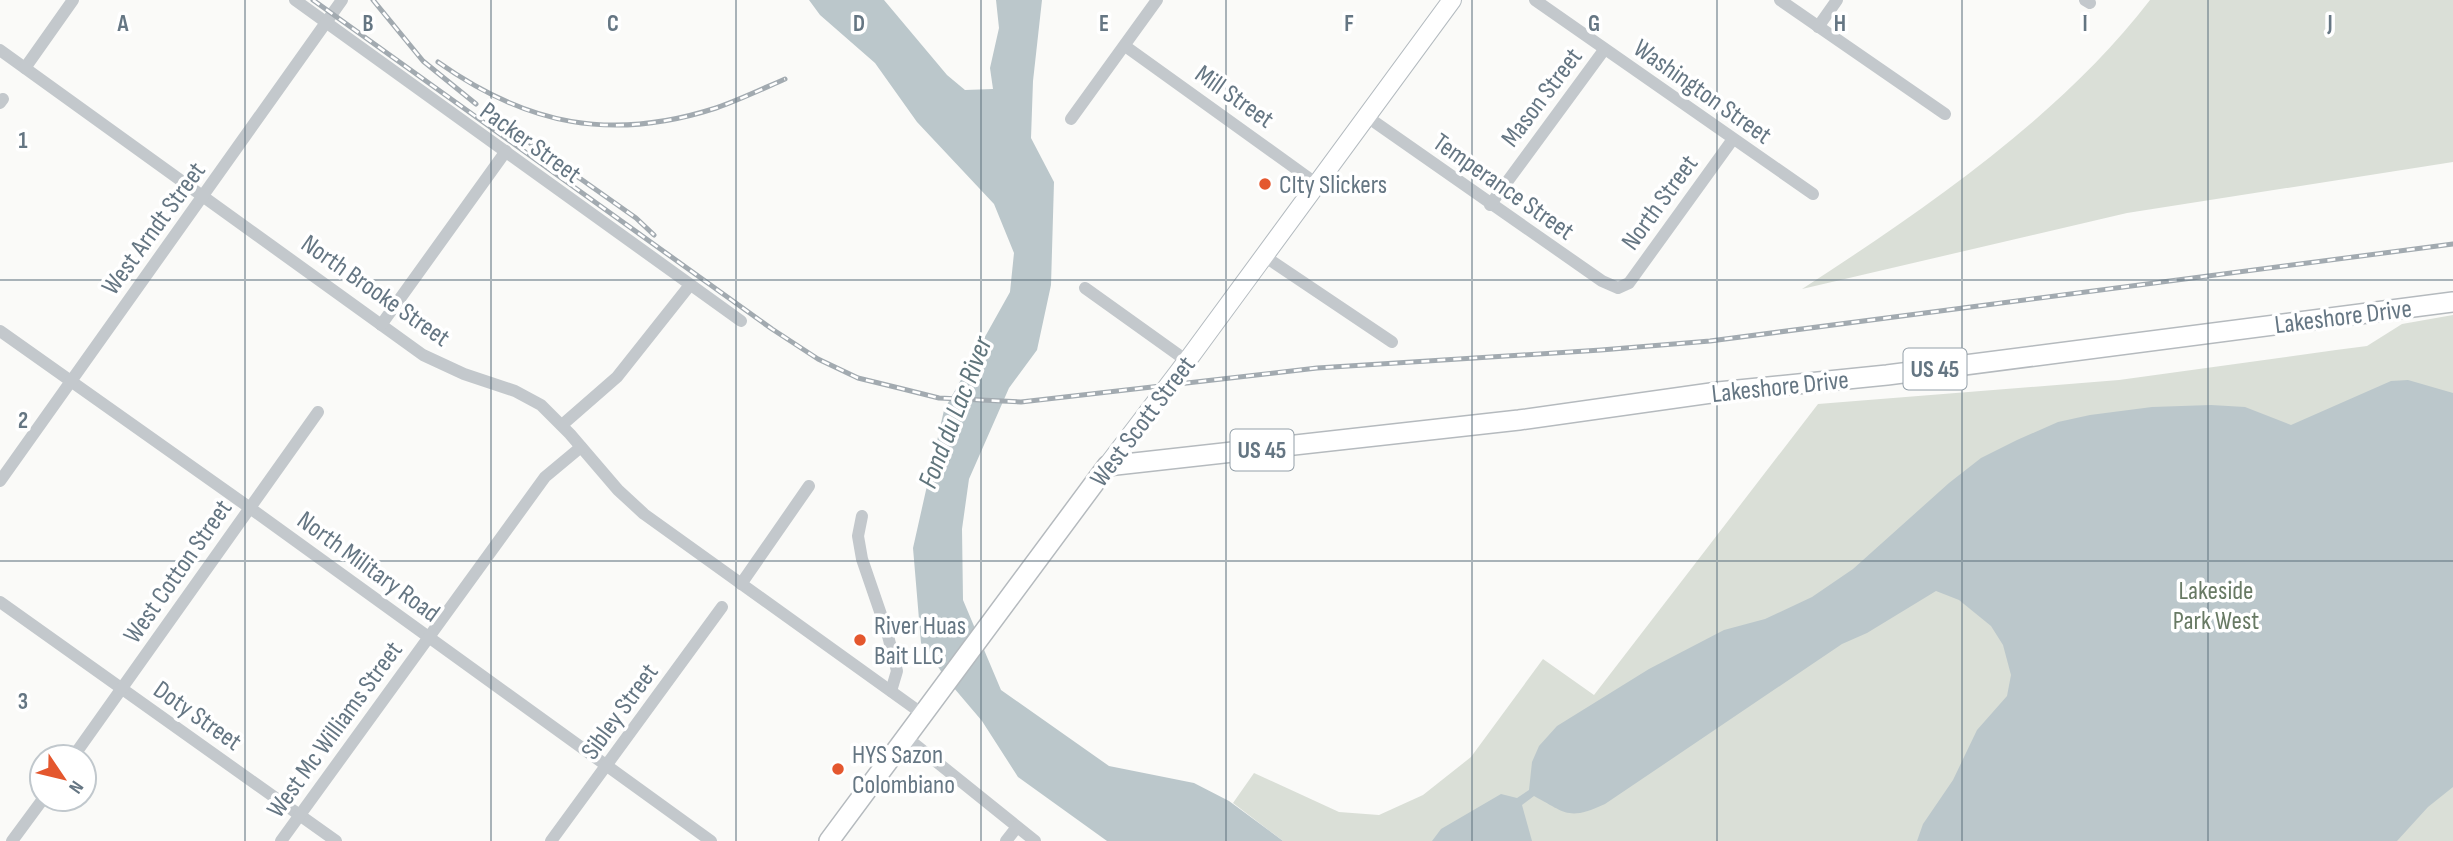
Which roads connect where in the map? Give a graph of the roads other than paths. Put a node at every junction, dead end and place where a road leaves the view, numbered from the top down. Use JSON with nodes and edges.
{"nodes":[{"id":1,"x":73,"y":0,"type":"edge"},
{"id":2,"x":295,"y":0,"type":"edge"},
{"id":3,"x":342,"y":0,"type":"edge"},
{"id":4,"x":1157,"y":0,"type":"edge"},
{"id":5,"x":1452,"y":0,"type":"edge"},
{"id":6,"x":1535,"y":0,"type":"edge"},
{"id":7,"x":1780,"y":0,"type":"edge"},
{"id":8,"x":1837,"y":0,"type":"edge"},
{"id":9,"x":326,"y":22,"type":"junction"},
{"id":10,"x":1818,"y":27,"type":"junction"},
{"id":11,"x":1125,"y":46,"type":"junction"},
{"id":12,"x":0,"y":50,"type":"edge"},
{"id":13,"x":1604,"y":50,"type":"junction"},
{"id":14,"x":25,"y":68,"type":"junction"},
{"id":15,"x":1945,"y":114,"type":"dead end"},
{"id":16,"x":1366,"y":116,"type":"junction"},
{"id":17,"x":1071,"y":119,"type":"dead end"},
{"id":18,"x":1733,"y":139,"type":"junction"},
{"id":19,"x":506,"y":151,"type":"junction"},
{"id":20,"x":1317,"y":184,"type":"junction"},
{"id":21,"x":1813,"y":194,"type":"dead end"},
{"id":22,"x":204,"y":196,"type":"junction"},
{"id":23,"x":1490,"y":205,"type":"junction"},
{"id":24,"x":1264,"y":256,"type":"junction"},
{"id":25,"x":690,"y":285,"type":"junction"},
{"id":26,"x":1085,"y":288,"type":"dead end"},
{"id":27,"x":1618,"y":288,"type":"joint"},
{"id":28,"x":2453,"y":302,"type":"edge"},
{"id":29,"x":741,"y":321,"type":"dead end"},
{"id":30,"x":381,"y":325,"type":"junction"},
{"id":31,"x":0,"y":331,"type":"edge"},
{"id":32,"x":1392,"y":342,"type":"dead end"},
{"id":33,"x":1187,"y":361,"type":"junction"},
{"id":34,"x":71,"y":382,"type":"junction"},
{"id":35,"x":318,"y":412,"type":"dead end"},
{"id":36,"x":562,"y":425,"type":"junction"},
{"id":37,"x":581,"y":447,"type":"junction"},
{"id":38,"x":1107,"y":466,"type":"junction"},
{"id":39,"x":0,"y":481,"type":"edge"},
{"id":40,"x":809,"y":486,"type":"dead end"},
{"id":41,"x":250,"y":508,"type":"junction"},
{"id":42,"x":862,"y":516,"type":"dead end"},
{"id":43,"x":741,"y":584,"type":"junction"},
{"id":44,"x":0,"y":602,"type":"edge"},
{"id":45,"x":722,"y":607,"type":"dead end"},
{"id":46,"x":429,"y":638,"type":"junction"},
{"id":47,"x":122,"y":689,"type":"junction"},
{"id":48,"x":891,"y":691,"type":"junction"},
{"id":49,"x":924,"y":715,"type":"junction"},
{"id":50,"x":907,"y":738,"type":"junction"},
{"id":51,"x":83,"y":743,"type":"edge"},
{"id":52,"x":606,"y":767,"type":"junction"},
{"id":53,"x":33,"y":813,"type":"edge"},
{"id":54,"x":299,"y":814,"type":"junction"},
{"id":55,"x":1017,"y":827,"type":"junction"},
{"id":56,"x":12,"y":841,"type":"edge"},
{"id":57,"x":281,"y":841,"type":"edge"},
{"id":58,"x":336,"y":841,"type":"edge"},
{"id":59,"x":551,"y":841,"type":"edge"},
{"id":60,"x":710,"y":841,"type":"edge"},
{"id":61,"x":829,"y":841,"type":"edge"},
{"id":62,"x":1006,"y":841,"type":"edge"},
{"id":63,"x":1035,"y":841,"type":"edge"}],
"edges":[{"from":1,"to":14,"type":"street"},
{"from":2,"to":9,"type":"street","name":"Packer Street"},
{"from":3,"to":9,"type":"street","name":"West Arndt Street"},
{"from":4,"to":11,"type":"street"},
{"from":5,"to":16,"type":"main road","name":"West Scott Street"},
{"from":6,"to":13,"type":"street","name":"Washington Street"},
{"from":7,"to":10,"type":"street"},
{"from":8,"to":10,"type":"street"},
{"from":9,"to":19,"type":"street","name":"Packer Street"},
{"from":9,"to":22,"type":"street","name":"West Arndt Street"},
{"from":10,"to":15,"type":"street"},
{"from":11,"to":17,"type":"street"},
{"from":11,"to":20,"type":"street","name":"Mill Street"},
{"from":12,"to":14,"type":"street","name":"North Brooke Street"},
{"from":13,"to":18,"type":"street","name":"Washington Street"},
{"from":13,"to":23,"type":"street","name":"Mason Street"},
{"from":14,"to":22,"type":"street","name":"North Brooke Street"},
{"from":16,"to":20,"type":"main road","name":"West Scott Street"},
{"from":16,"to":23,"type":"street","name":"Temperance Street"},
{"from":18,"to":21,"type":"street","name":"Washington Street"},
{"from":18,"to":27,"type":"street","name":"North Street"},
{"from":19,"to":25,"type":"street","name":"Packer Street"},
{"from":19,"to":30,"type":"street"},
{"from":20,"to":24,"type":"main road","name":"West Scott Street"},
{"from":22,"to":30,"type":"street","name":"North Brooke Street"},
{"from":22,"to":34,"type":"street","name":"West Arndt Street"},
{"from":23,"to":27,"type":"street","name":"Temperance Street"},
{"from":24,"to":32,"type":"street"},
{"from":24,"to":33,"type":"main road","name":"West Scott Street"},
{"from":25,"to":29,"type":"street","name":"Packer Street"},
{"from":25,"to":36,"type":"street"},
{"from":26,"to":33,"type":"street"},
{"from":28,"to":38,"type":"main road","name":"Lakeshore Drive","number":"US 45"},
{"from":30,"to":36,"type":"street","name":"North Brooke Street"},
{"from":31,"to":34,"type":"street","name":"North Military Road"},
{"from":33,"to":38,"type":"main road","name":"West Scott Street"},
{"from":34,"to":39,"type":"street","name":"West Arndt Street"},
{"from":34,"to":41,"type":"street","name":"North Military Road"},
{"from":35,"to":41,"type":"street","name":"West Cotton Street"},
{"from":36,"to":37,"type":"street","name":"North Brooke Street"},
{"from":37,"to":43,"type":"street","name":"North Brooke Street"},
{"from":37,"to":46,"type":"street","name":"West Mc Williams Street"},
{"from":38,"to":49,"type":"main road","name":"West Scott Street"},
{"from":40,"to":43,"type":"street"},
{"from":41,"to":46,"type":"street","name":"North Military Road"},
{"from":41,"to":47,"type":"street","name":"West Cotton Street"},
{"from":42,"to":48,"type":"street"},
{"from":43,"to":48,"type":"street","name":"North Brooke Street"},
{"from":44,"to":47,"type":"street","name":"Doty Street"},
{"from":45,"to":52,"type":"street","name":"Sibley Street"},
{"from":46,"to":52,"type":"street","name":"North Military Road"},
{"from":46,"to":54,"type":"street","name":"West Mc Williams Street"},
{"from":47,"to":51,"type":"street","name":"West Cotton Street"},
{"from":47,"to":54,"type":"street","name":"Doty Street"},
{"from":48,"to":49,"type":"street","name":"North Brooke Street"},
{"from":49,"to":50,"type":"main road","name":"West Scott Street"},
{"from":50,"to":55,"type":"street"},
{"from":50,"to":61,"type":"main road","name":"West Scott Street"},
{"from":52,"to":59,"type":"street","name":"Sibley Street"},
{"from":52,"to":60,"type":"street","name":"North Military Road"},
{"from":53,"to":56,"type":"street"},
{"from":54,"to":57,"type":"street","name":"West Mc Williams Street"},
{"from":54,"to":58,"type":"street","name":"Doty Street"},
{"from":55,"to":62,"type":"street"},
{"from":55,"to":63,"type":"street"}]}
